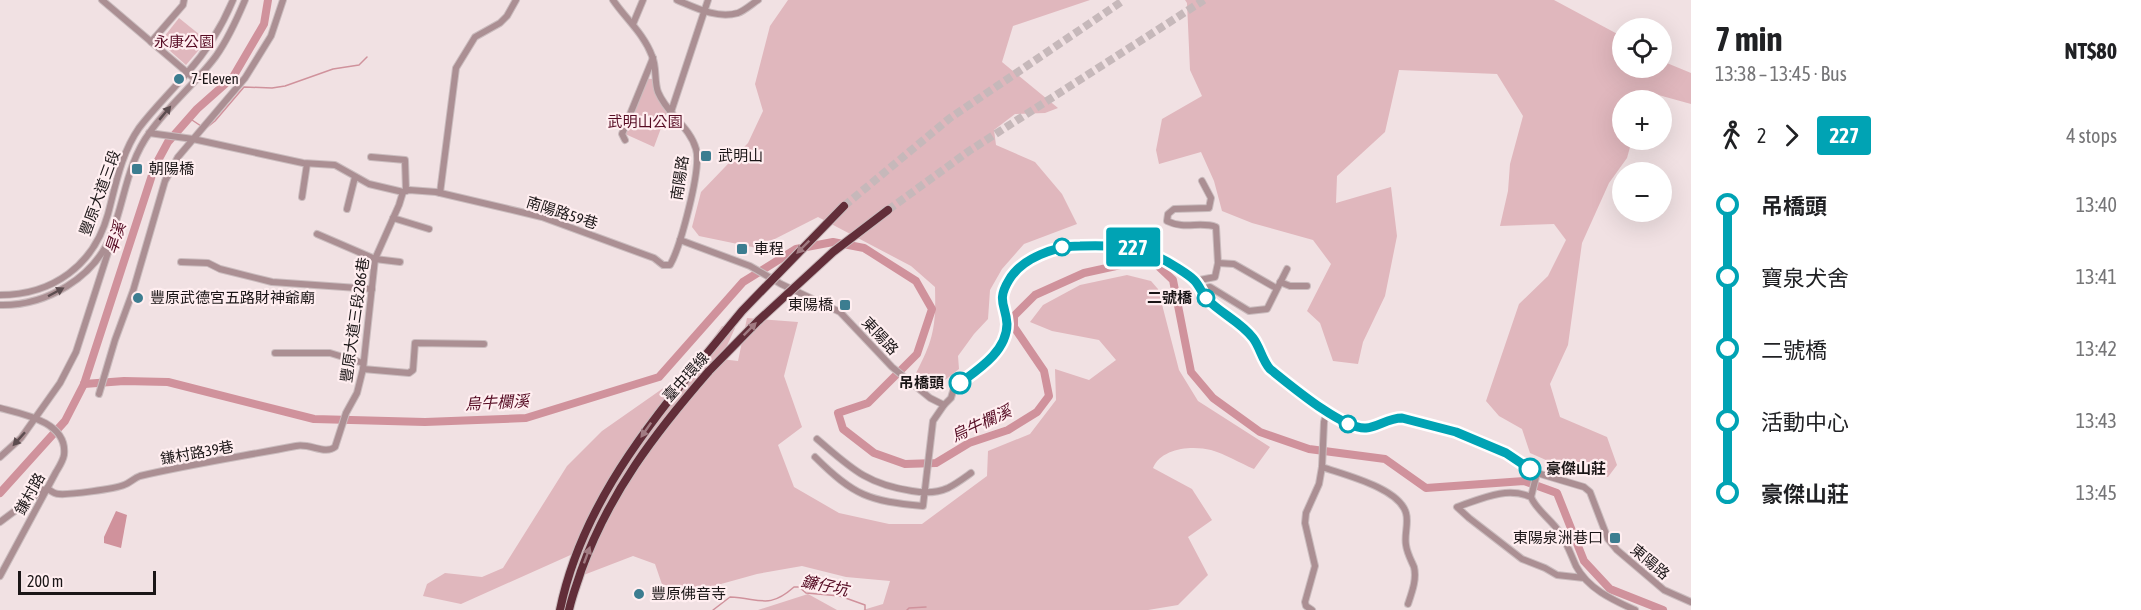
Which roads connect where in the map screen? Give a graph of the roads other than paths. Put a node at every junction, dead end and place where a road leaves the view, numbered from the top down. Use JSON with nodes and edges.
{"nodes":[{"id":1,"x":102,"y":0,"type":"edge"},
{"id":2,"x":184,"y":0,"type":"edge"},
{"id":3,"x":233,"y":0,"type":"edge"},
{"id":4,"x":245,"y":0,"type":"edge"},
{"id":5,"x":283,"y":0,"type":"edge"},
{"id":6,"x":516,"y":0,"type":"edge"},
{"id":7,"x":613,"y":0,"type":"edge"},
{"id":8,"x":643,"y":0,"type":"edge"},
{"id":9,"x":677,"y":0,"type":"edge"},
{"id":10,"x":708,"y":0,"type":"edge"},
{"id":11,"x":758,"y":0,"type":"edge"},
{"id":12,"x":704,"y":11,"type":"junction"},
{"id":13,"x":633,"y":24,"type":"junction"},
{"id":14,"x":151,"y":42,"type":"junction"},
{"id":15,"x":653,"y":57,"type":"junction"},
{"id":16,"x":187,"y":73,"type":"junction"},
{"id":17,"x":196,"y":80,"type":"junction"},
{"id":18,"x":671,"y":112,"type":"junction"},
{"id":19,"x":149,"y":133,"type":"junction"},
{"id":20,"x":191,"y":139,"type":"junction"},
{"id":21,"x":625,"y":141,"type":"dead end"},
{"id":22,"x":371,"y":157,"type":"dead end"},
{"id":23,"x":307,"y":164,"type":"junction"},
{"id":24,"x":355,"y":177,"type":"junction"},
{"id":25,"x":1202,"y":181,"type":"dead end"},
{"id":26,"x":405,"y":192,"type":"junction"},
{"id":27,"x":440,"y":194,"type":"junction"},
{"id":28,"x":302,"y":197,"type":"dead end"},
{"id":29,"x":844,"y":206,"type":"tunnel mouth"},
{"id":30,"x":347,"y":209,"type":"dead end"},
{"id":31,"x":888,"y":210,"type":"tunnel mouth"},
{"id":32,"x":393,"y":218,"type":"junction"},
{"id":33,"x":429,"y":229,"type":"dead end"},
{"id":34,"x":317,"y":234,"type":"dead end"},
{"id":35,"x":680,"y":240,"type":"junction"},
{"id":36,"x":111,"y":243,"type":"dead end"},
{"id":37,"x":375,"y":258,"type":"junction"},
{"id":38,"x":181,"y":262,"type":"dead end"},
{"id":39,"x":400,"y":262,"type":"dead end"},
{"id":40,"x":672,"y":262,"type":"joint"},
{"id":41,"x":1218,"y":263,"type":"junction"},
{"id":42,"x":1287,"y":269,"type":"dead end"},
{"id":43,"x":1195,"y":280,"type":"junction"},
{"id":44,"x":1278,"y":285,"type":"junction"},
{"id":45,"x":1307,"y":286,"type":"dead end"},
{"id":46,"x":372,"y":289,"type":"junction"},
{"id":47,"x":1200,"y":289,"type":"junction"},
{"id":48,"x":0,"y":295,"type":"edge"},
{"id":49,"x":0,"y":305,"type":"edge"},
{"id":50,"x":484,"y":344,"type":"dead end"},
{"id":51,"x":275,"y":353,"type":"dead end"},
{"id":52,"x":363,"y":366,"type":"junction"},
{"id":53,"x":99,"y":394,"type":"dead end"},
{"id":54,"x":944,"y":405,"type":"junction"},
{"id":55,"x":0,"y":408,"type":"edge"},
{"id":56,"x":1327,"y":411,"type":"junction"},
{"id":57,"x":35,"y":418,"type":"junction"},
{"id":58,"x":342,"y":427,"type":"joint"},
{"id":59,"x":817,"y":439,"type":"dead end"},
{"id":60,"x":0,"y":457,"type":"edge"},
{"id":61,"x":815,"y":458,"type":"dead end"},
{"id":62,"x":1322,"y":467,"type":"junction"},
{"id":63,"x":971,"y":473,"type":"dead end"},
{"id":64,"x":1537,"y":473,"type":"junction"},
{"id":65,"x":46,"y":488,"type":"junction"},
{"id":66,"x":924,"y":493,"type":"junction"},
{"id":67,"x":1531,"y":497,"type":"junction"},
{"id":68,"x":0,"y":522,"type":"edge"},
{"id":69,"x":0,"y":576,"type":"edge"},
{"id":70,"x":1584,"y":578,"type":"junction"},
{"id":71,"x":1691,"y":602,"type":"edge"},
{"id":72,"x":1408,"y":603,"type":"dead end"},
{"id":73,"x":560,"y":610,"type":"edge"},
{"id":74,"x":569,"y":610,"type":"edge"},
{"id":75,"x":1312,"y":610,"type":"edge"},
{"id":76,"x":1635,"y":610,"type":"edge"}],
"edges":[{"from":1,"to":14,"type":"street"},
{"from":2,"to":14,"type":"street"},
{"from":3,"to":16,"type":"street","name":"豐原大道三段"},
{"from":4,"to":17,"type":"street","name":"豐原大道三段"},
{"from":5,"to":20,"type":"street"},
{"from":6,"to":27,"type":"street"},
{"from":7,"to":13,"type":"street","name":"南陽路"},
{"from":8,"to":13,"type":"street"},
{"from":9,"to":12,"type":"street"},
{"from":10,"to":12,"type":"street"},
{"from":11,"to":12,"type":"street"},
{"from":12,"to":18,"type":"street"},
{"from":13,"to":15,"type":"street","name":"南陽路"},
{"from":14,"to":16,"type":"street"},
{"from":15,"to":18,"type":"street","name":"南陽路"},
{"from":15,"to":21,"type":"street"},
{"from":16,"to":17,"type":"street"},
{"from":16,"to":48,"type":"street","name":"豐原大道三段"},
{"from":19,"to":17,"type":"street","name":"豐原大道三段","one_way":true},
{"from":18,"to":35,"type":"street","name":"南陽路"},
{"from":19,"to":20,"type":"street"},
{"from":49,"to":19,"type":"street","name":"豐原大道三段","one_way":true},
{"from":20,"to":23,"type":"street"},
{"from":20,"to":53,"type":"street"},
{"from":22,"to":26,"type":"street"},
{"from":23,"to":24,"type":"street"},
{"from":23,"to":28,"type":"street"},
{"from":24,"to":26,"type":"street"},
{"from":24,"to":30,"type":"street"},
{"from":25,"to":41,"type":"street"},
{"from":26,"to":27,"type":"street","name":"南陽路59巷"},
{"from":26,"to":32,"type":"street","name":"豐原大道三段286巷"},
{"from":27,"to":40,"type":"street","name":"南陽路59巷"},
{"from":29,"to":73,"type":"highway","name":"臺中環線","one_way":true,"bridge":true},
{"from":74,"to":31,"type":"highway","name":"臺中環線","one_way":true,"bridge":true},
{"from":32,"to":33,"type":"street"},
{"from":32,"to":37,"type":"street","name":"豐原大道三段286巷"},
{"from":34,"to":37,"type":"street"},
{"from":35,"to":40,"type":"street","name":"南陽路"},
{"from":35,"to":54,"type":"street","name":"東陽路"},
{"from":36,"to":57,"type":"street"},
{"from":37,"to":39,"type":"street"},
{"from":37,"to":46,"type":"street","name":"豐原大道三段286巷"},
{"from":38,"to":46,"type":"street"},
{"from":41,"to":43,"type":"street"},
{"from":41,"to":44,"type":"street"},
{"from":42,"to":44,"type":"street"},
{"from":43,"to":47,"type":"street","name":"東陽路"},
{"from":43,"to":54,"type":"street","name":"東陽路"},
{"from":44,"to":45,"type":"street"},
{"from":44,"to":47,"type":"street"},
{"from":46,"to":52,"type":"street","name":"豐原大道三段286巷"},
{"from":47,"to":56,"type":"street","name":"東陽路"},
{"from":50,"to":52,"type":"street"},
{"from":51,"to":52,"type":"street"},
{"from":52,"to":58,"type":"street","name":"豐原大道三段286巷"},
{"from":54,"to":66,"type":"street"},
{"from":55,"to":57,"type":"street"},
{"from":56,"to":62,"type":"street"},
{"from":56,"to":64,"type":"street","name":"東陽路"},
{"from":57,"to":60,"type":"street","one_way":true},
{"from":57,"to":65,"type":"street","name":"鎌村路"},
{"from":58,"to":65,"type":"street","name":"鎌村路39巷"},
{"from":59,"to":66,"type":"street"},
{"from":61,"to":66,"type":"street"},
{"from":62,"to":72,"type":"street"},
{"from":62,"to":75,"type":"street"},
{"from":63,"to":66,"type":"street"},
{"from":64,"to":67,"type":"street"},
{"from":64,"to":71,"type":"street","name":"東陽路"},
{"from":65,"to":68,"type":"street"},
{"from":65,"to":69,"type":"street","name":"鎌村路"},
{"from":67,"to":70,"type":"street"},
{"from":67,"to":70,"type":"street"},
{"from":70,"to":76,"type":"street"}]}
